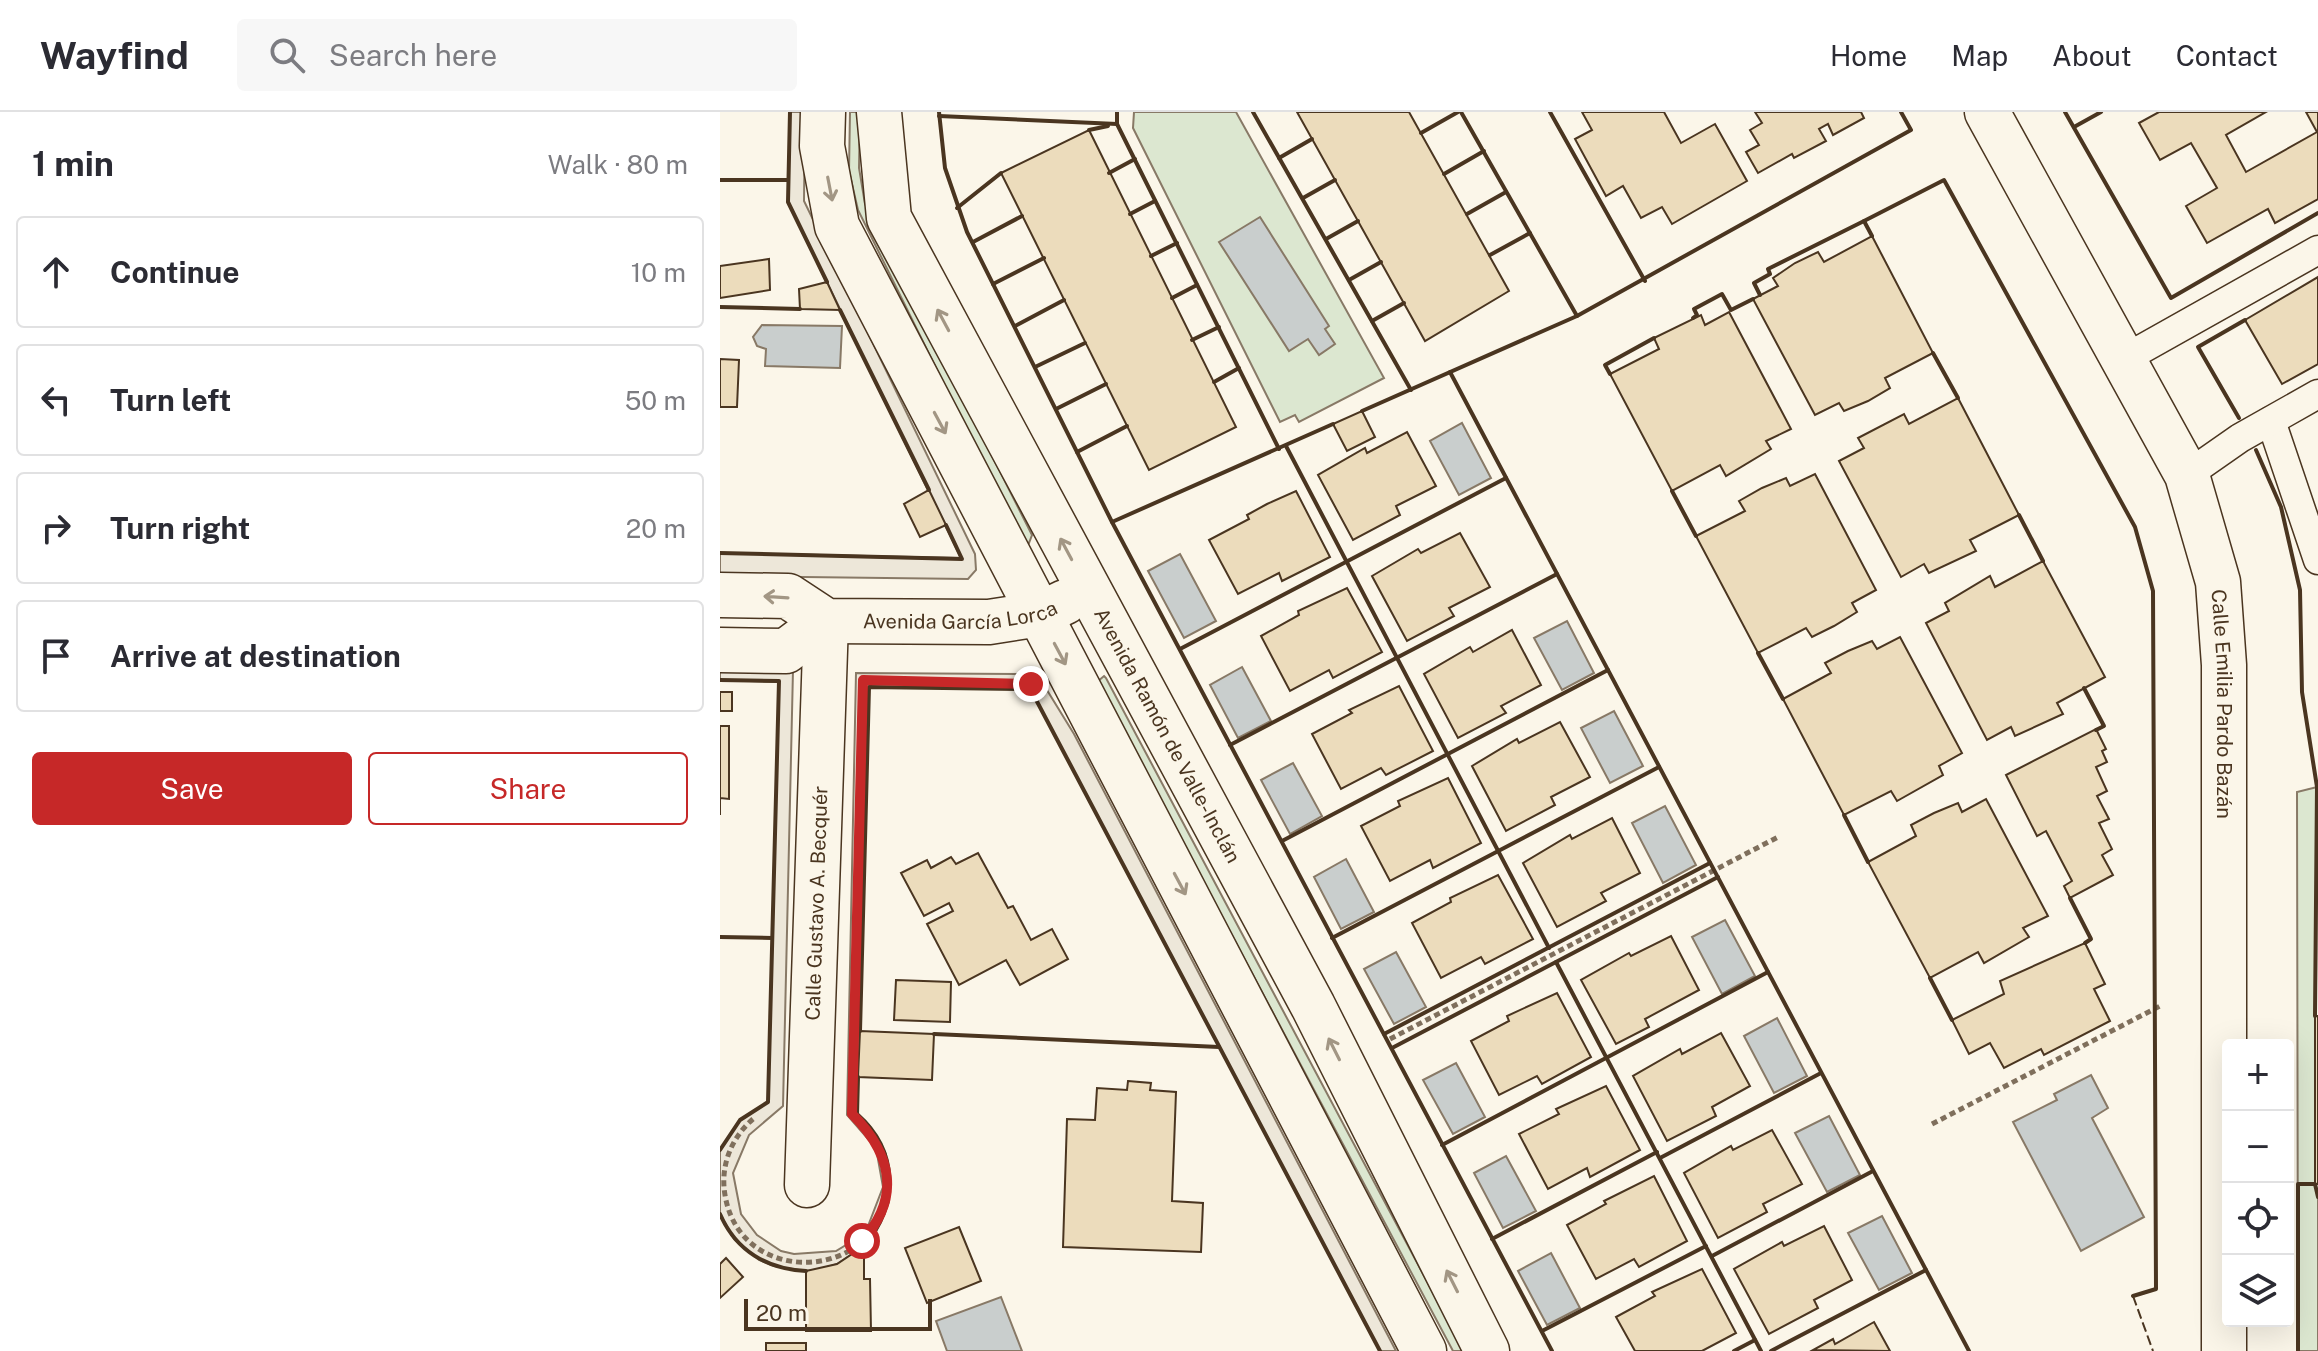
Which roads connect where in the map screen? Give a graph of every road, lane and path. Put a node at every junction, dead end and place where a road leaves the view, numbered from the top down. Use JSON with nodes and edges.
{"nodes":[{"id":1,"x":823,"y":112,"type":"edge"},
{"id":2,"x":879,"y":112,"type":"edge"},
{"id":3,"x":1987,"y":112,"type":"edge"},
{"id":4,"x":2318,"y":250,"type":"edge"},
{"id":5,"x":2124,"y":359,"type":"junction"},
{"id":6,"x":2318,"y":394,"type":"edge"},
{"id":7,"x":2271,"y":421,"type":"junction"},
{"id":8,"x":2187,"y":475,"type":"junction"},
{"id":9,"x":2318,"y":560,"type":"edge"},
{"id":10,"x":1088,"y":590,"type":"junction"},
{"id":11,"x":720,"y":595,"type":"edge"},
{"id":12,"x":1040,"y":614,"type":"junction"},
{"id":13,"x":826,"y":621,"type":"junction"},
{"id":14,"x":720,"y":650,"type":"edge"},
{"id":15,"x":1780,"y":836,"type":"dead end"},
{"id":16,"x":2162,"y":1005,"type":"dead end"},
{"id":17,"x":1379,"y":1046,"type":"dead end"},
{"id":18,"x":761,"y":1113,"type":"dead end"},
{"id":19,"x":858,"y":1120,"type":"dead end"},
{"id":20,"x":1932,"y":1124,"type":"dead end"},
{"id":21,"x":807,"y":1185,"type":"dead end"},
{"id":22,"x":1424,"y":1351,"type":"edge"},
{"id":23,"x":1487,"y":1351,"type":"edge"},
{"id":24,"x":2224,"y":1351,"type":"edge"}],
"edges":[{"from":1,"to":12,"type":"street","one_way":true},
{"from":10,"to":2,"type":"street","name":"Avenida Ramón de Valle-Inclán","one_way":true},
{"from":3,"to":5,"type":"street","name":"Calle Emilia Pardo Bazán"},
{"from":4,"to":5,"type":"lane"},
{"from":5,"to":8,"type":"street","name":"Calle Emilia Pardo Bazán"},
{"from":6,"to":7,"type":"lane"},
{"from":7,"to":8,"type":"lane"},
{"from":7,"to":9,"type":"lane"},
{"from":8,"to":24,"type":"street","name":"Calle Emilia Pardo Bazán"},
{"from":10,"to":12,"type":"street","name":"Avenida García Lorca"},
{"from":23,"to":10,"type":"street","name":"Avenida Ramón de Valle-Inclán","one_way":true},
{"from":13,"to":11,"type":"street","one_way":true},
{"from":12,"to":13,"type":"street","name":"Avenida García Lorca"},
{"from":12,"to":22,"type":"street","one_way":true},
{"from":13,"to":14,"type":"street"},
{"from":13,"to":21,"type":"street","name":"Calle Gustavo A. Becquér"},
{"from":15,"to":17,"type":"path"},
{"from":16,"to":20,"type":"path"},
{"from":18,"to":19,"type":"path"}]}
